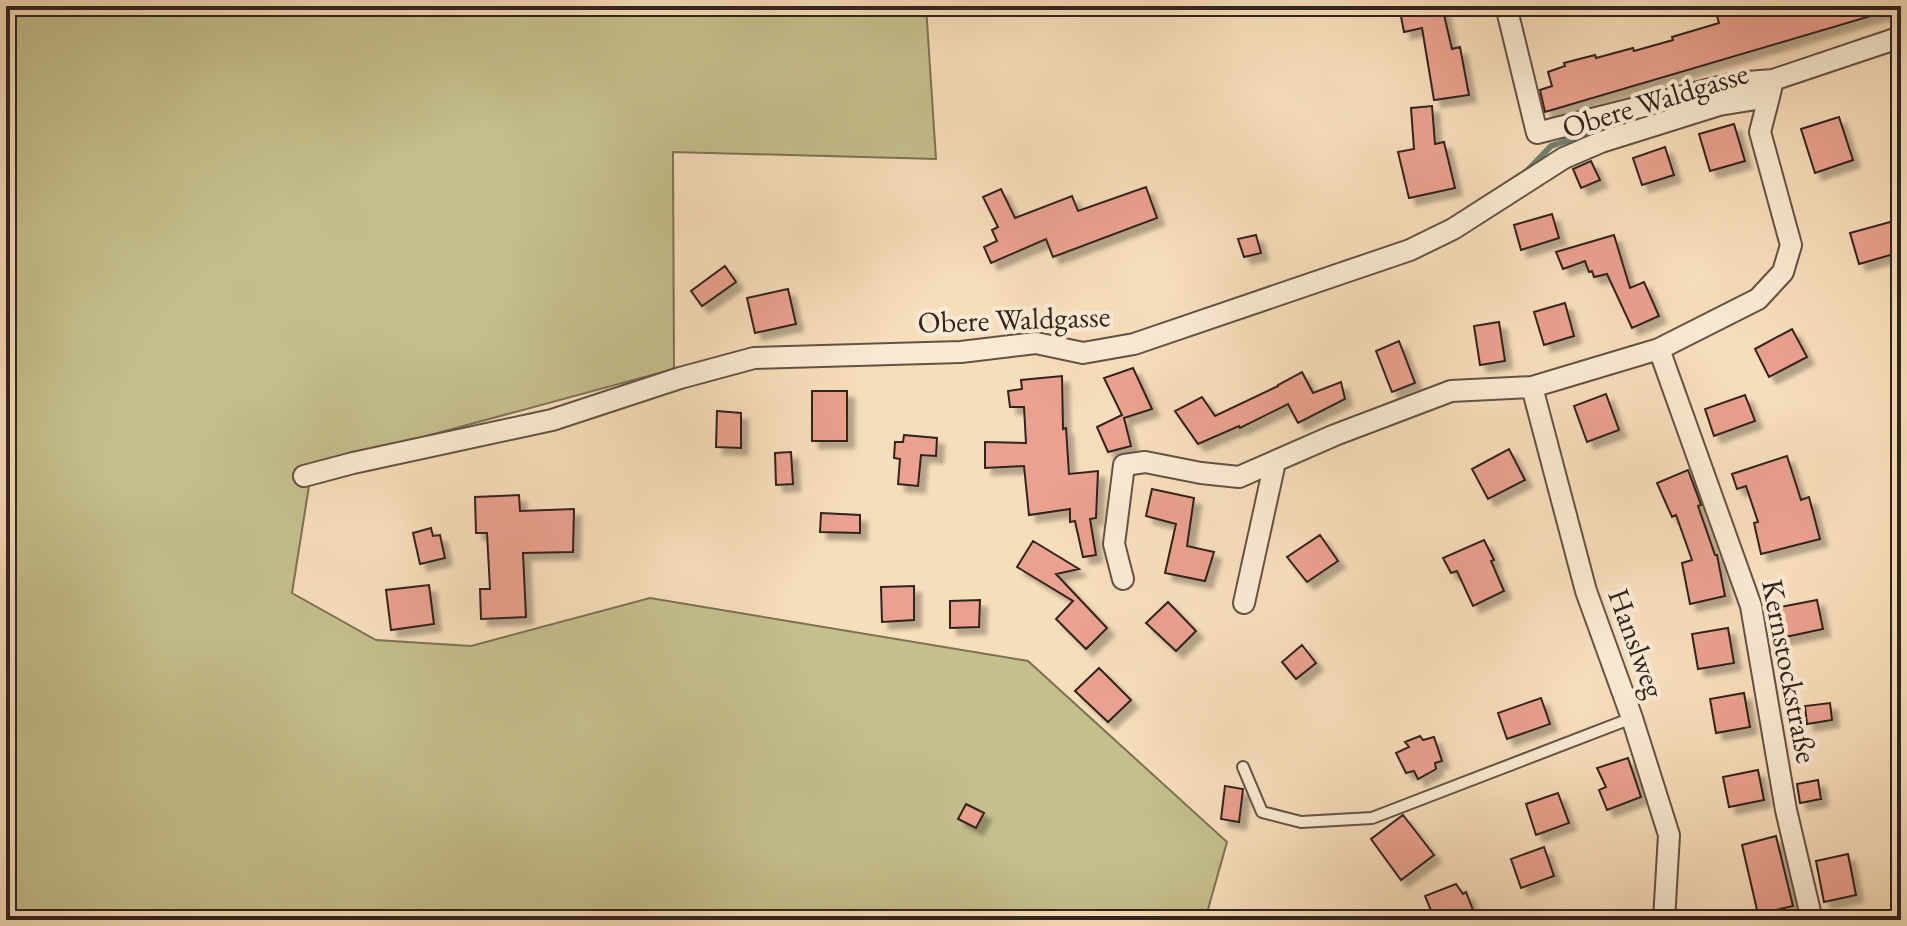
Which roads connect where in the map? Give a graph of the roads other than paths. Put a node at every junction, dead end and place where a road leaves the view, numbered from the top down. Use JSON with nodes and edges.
{"nodes":[{"id":1,"x":1506,"y":6,"type":"edge"},
{"id":2,"x":1901,"y":37,"type":"edge"},
{"id":3,"x":1771,"y":88,"type":"junction"},
{"id":4,"x":1659,"y":349,"type":"junction"},
{"id":5,"x":1532,"y":387,"type":"junction"},
{"id":6,"x":1275,"y":462,"type":"junction"},
{"id":7,"x":304,"y":476,"type":"dead end"},
{"id":8,"x":1123,"y":579,"type":"dead end"},
{"id":9,"x":1244,"y":603,"type":"dead end"},
{"id":10,"x":1632,"y":718,"type":"junction"},
{"id":11,"x":1243,"y":767,"type":"dead end"},
{"id":12,"x":1664,"y":920,"type":"edge"},
{"id":13,"x":1812,"y":920,"type":"edge"}],
"edges":[{"from":1,"to":3,"type":"street","name":"Obere Waldgasse"},
{"from":2,"to":3,"type":"street","name":"Obere Waldgasse"},
{"from":3,"to":4,"type":"street"},
{"from":3,"to":7,"type":"street","name":"Obere Waldgasse"},
{"from":4,"to":5,"type":"street"},
{"from":4,"to":13,"type":"street","name":"Kernstockstraße"},
{"from":5,"to":6,"type":"street"},
{"from":5,"to":10,"type":"street","name":"Hanslweg"},
{"from":6,"to":8,"type":"street"},
{"from":6,"to":9,"type":"street"},
{"from":10,"to":11,"type":"lane"},
{"from":10,"to":12,"type":"street","name":"Hanslweg"}]}
